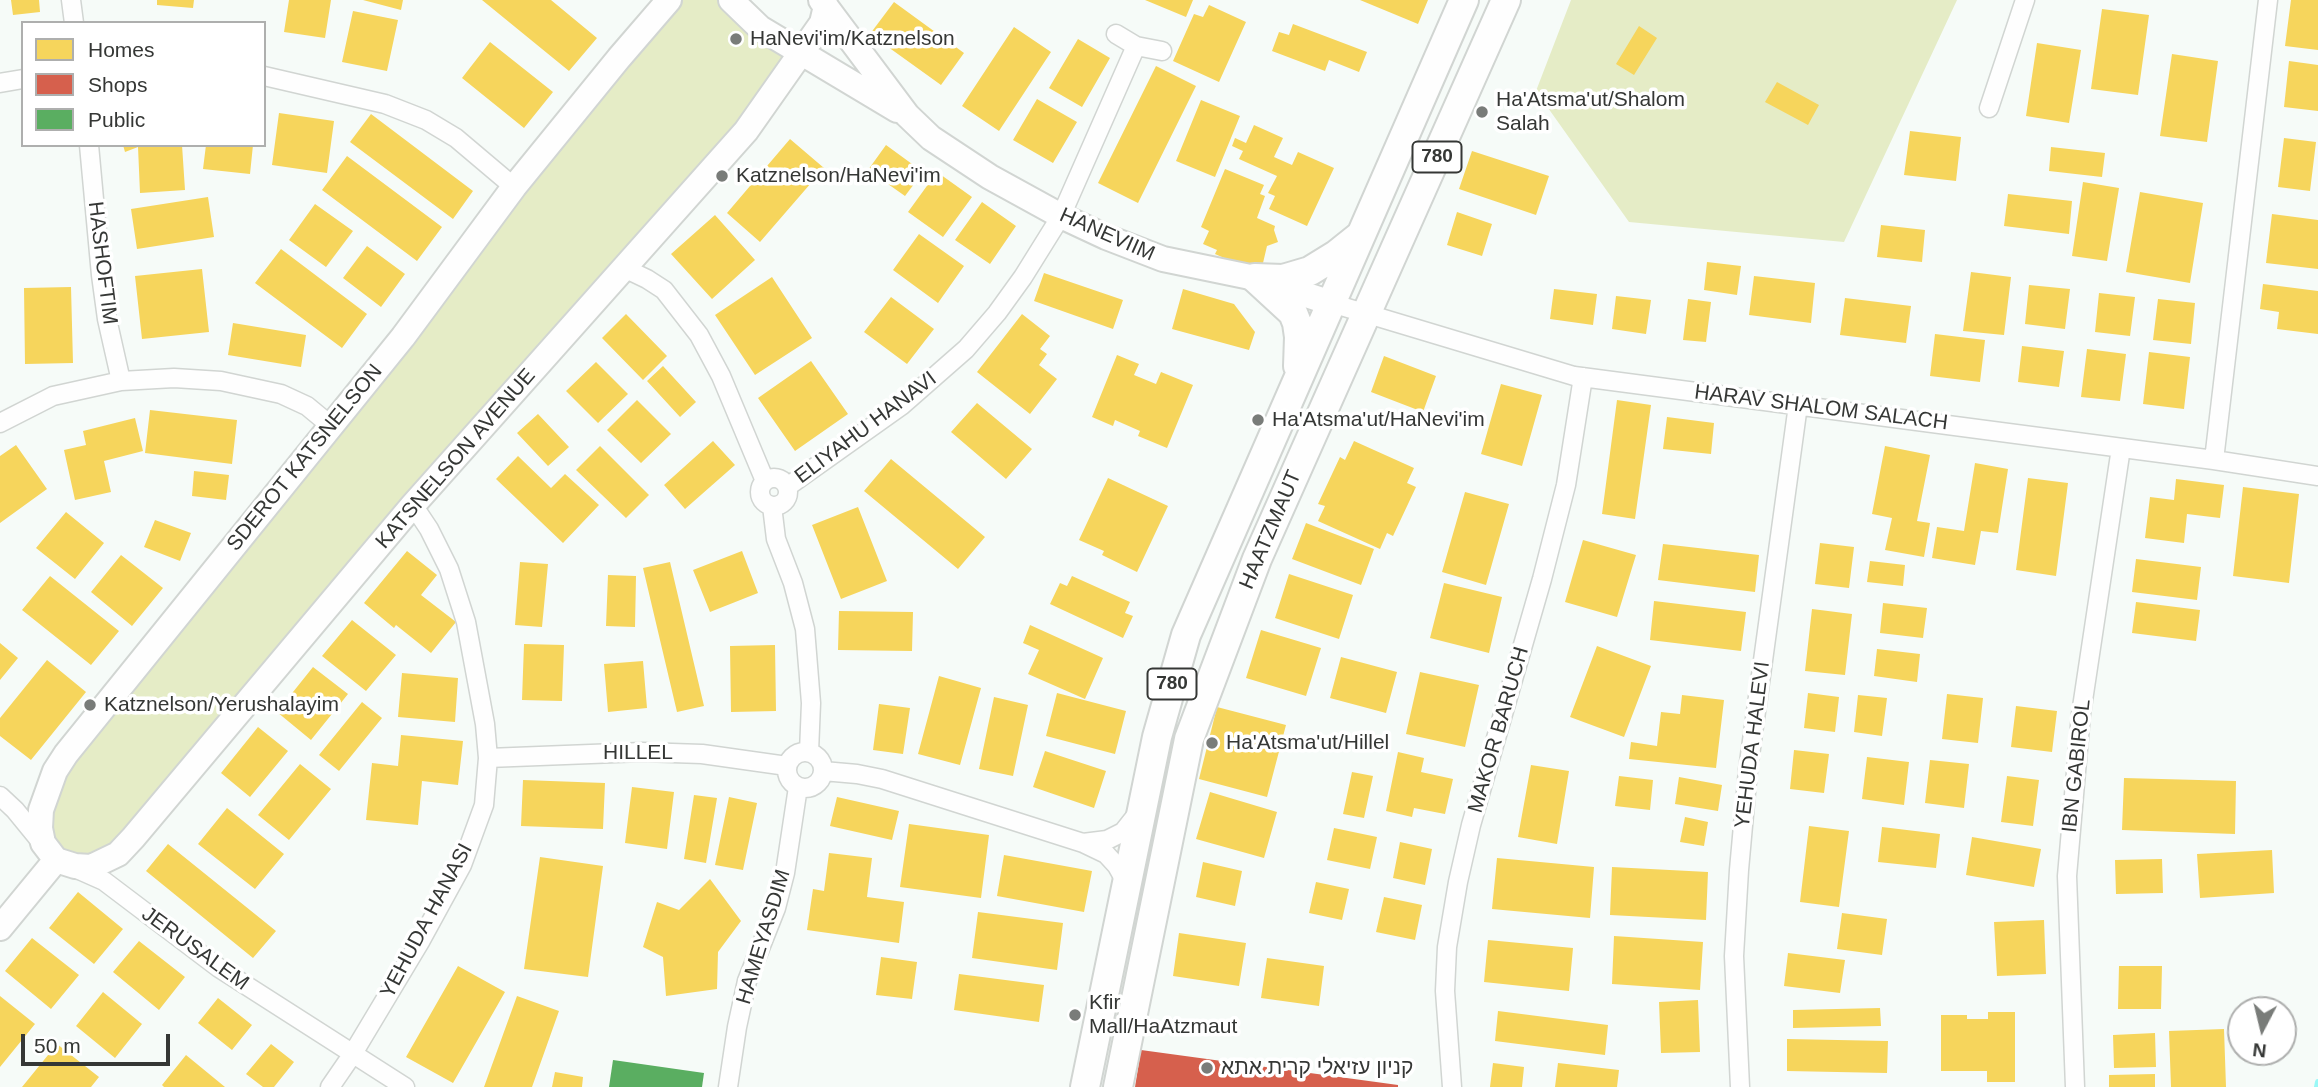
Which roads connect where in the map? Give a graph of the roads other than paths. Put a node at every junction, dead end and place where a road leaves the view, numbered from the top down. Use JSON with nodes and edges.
{"nodes":[{"id":1,"x":71,"y":0,"type":"edge"},
{"id":2,"x":669,"y":0,"type":"edge"},
{"id":3,"x":731,"y":0,"type":"edge"},
{"id":4,"x":1464,"y":0,"type":"edge"},
{"id":5,"x":1506,"y":0,"type":"edge"},
{"id":6,"x":2025,"y":0,"type":"edge"},
{"id":7,"x":2268,"y":0,"type":"edge"},
{"id":8,"x":824,"y":3,"type":"edge"},
{"id":9,"x":74,"y":21,"type":"edge"},
{"id":10,"x":1116,"y":34,"type":"dead end"},
{"id":11,"x":1136,"y":46,"type":"junction"},
{"id":12,"x":1162,"y":51,"type":"dead end"},
{"id":13,"x":803,"y":53,"type":"junction"},
{"id":14,"x":266,"y":76,"type":"edge"},
{"id":15,"x":21,"y":79,"type":"edge"},
{"id":16,"x":0,"y":83,"type":"edge"},
{"id":17,"x":1989,"y":108,"type":"dead end"},
{"id":18,"x":907,"y":115,"type":"junction"},
{"id":19,"x":89,"y":147,"type":"edge"},
{"id":20,"x":514,"y":187,"type":"junction"},
{"id":21,"x":1061,"y":216,"type":"junction"},
{"id":22,"x":1363,"y":233,"type":"junction"},
{"id":23,"x":624,"y":268,"type":"junction"},
{"id":24,"x":1255,"y":278,"type":"junction"},
{"id":25,"x":1331,"y":303,"type":"junction"},
{"id":26,"x":1367,"y":315,"type":"junction"},
{"id":27,"x":1583,"y":377,"type":"junction"},
{"id":28,"x":1297,"y":379,"type":"junction"},
{"id":29,"x":121,"y":380,"type":"junction"},
{"id":30,"x":1798,"y":405,"type":"junction"},
{"id":31,"x":0,"y":423,"type":"edge"},
{"id":32,"x":330,"y":425,"type":"junction"},
{"id":33,"x":2121,"y":447,"type":"junction"},
{"id":34,"x":2214,"y":460,"type":"junction"},
{"id":35,"x":2318,"y":476,"type":"edge"},
{"id":36,"x":765,"y":481,"type":"junction"},
{"id":37,"x":787,"y":487,"type":"junction"},
{"id":38,"x":413,"y":505,"type":"junction"},
{"id":39,"x":772,"y":506,"type":"junction"},
{"id":40,"x":809,"y":752,"type":"junction"},
{"id":41,"x":488,"y":758,"type":"junction"},
{"id":42,"x":787,"y":766,"type":"junction"},
{"id":43,"x":823,"y":771,"type":"junction"},
{"id":44,"x":798,"y":787,"type":"junction"},
{"id":45,"x":0,"y":796,"type":"edge"},
{"id":46,"x":1141,"y":809,"type":"junction"},
{"id":47,"x":1083,"y":843,"type":"junction"},
{"id":48,"x":56,"y":860,"type":"junction"},
{"id":49,"x":1126,"y":882,"type":"junction"},
{"id":50,"x":0,"y":928,"type":"edge"},
{"id":51,"x":352,"y":1055,"type":"junction"},
{"id":52,"x":330,"y":1087,"type":"edge"},
{"id":53,"x":405,"y":1087,"type":"edge"},
{"id":54,"x":728,"y":1087,"type":"edge"},
{"id":55,"x":1085,"y":1087,"type":"edge"},
{"id":56,"x":1118,"y":1087,"type":"edge"},
{"id":57,"x":1452,"y":1087,"type":"edge"},
{"id":58,"x":1740,"y":1087,"type":"edge"},
{"id":59,"x":2075,"y":1087,"type":"edge"}],
"edges":[{"from":1,"to":9,"type":"street"},
{"from":2,"to":20,"type":"street","name":"SDEROT KATSNELSON"},
{"from":3,"to":13,"type":"street","name":"HANEVIIM"},
{"from":4,"to":22,"type":"main road","name":"HAATZMAUT","number":"780"},
{"from":5,"to":26,"type":"main road","name":"HAATZMAUT","number":"780"},
{"from":6,"to":17,"type":"street"},
{"from":7,"to":34,"type":"street"},
{"from":8,"to":13,"type":"street","name":"KATSNELSON AVENUE"},
{"from":8,"to":18,"type":"street","name":"HANEVIIM"},
{"from":10,"to":11,"type":"street"},
{"from":11,"to":12,"type":"street"},
{"from":11,"to":21,"type":"street","name":"ELIYAHU HANAVI"},
{"from":13,"to":18,"type":"street","name":"HANEVIIM"},
{"from":13,"to":23,"type":"street","name":"KATSNELSON AVENUE"},
{"from":14,"to":20,"type":"street"},
{"from":15,"to":16,"type":"street"},
{"from":18,"to":21,"type":"street","name":"HANEVIIM"},
{"from":19,"to":29,"type":"street","name":"HASHOFTIM"},
{"from":20,"to":32,"type":"street","name":"SDEROT KATSNELSON"},
{"from":21,"to":24,"type":"street","name":"HANEVIIM"},
{"from":21,"to":37,"type":"street","name":"ELIYAHU HANAVI"},
{"from":22,"to":24,"type":"main road"},
{"from":22,"to":25,"type":"main road","name":"HAATZMAUT","number":"780"},
{"from":23,"to":36,"type":"street"},
{"from":23,"to":38,"type":"street","name":"KATSNELSON AVENUE"},
{"from":24,"to":25,"type":"street","name":"HANEVIIM"},
{"from":24,"to":28,"type":"main road"},
{"from":25,"to":26,"type":"street","name":"HARAV SHALOM SALACH"},
{"from":25,"to":28,"type":"main road","name":"HAATZMAUT","number":"780"},
{"from":26,"to":27,"type":"street","name":"HARAV SHALOM SALACH"},
{"from":26,"to":56,"type":"main road","name":"HAATZMAUT","number":"780"},
{"from":27,"to":30,"type":"street","name":"HARAV SHALOM SALACH"},
{"from":27,"to":57,"type":"street","name":"MAKOR BARUCH"},
{"from":28,"to":46,"type":"main road","name":"HAATZMAUT","number":"780"},
{"from":29,"to":31,"type":"street"},
{"from":29,"to":32,"type":"street"},
{"from":30,"to":33,"type":"street","name":"HARAV SHALOM SALACH"},
{"from":30,"to":58,"type":"street","name":"YEHUDA HALEVI"},
{"from":32,"to":48,"type":"street","name":"SDEROT KATSNELSON"},
{"from":33,"to":34,"type":"street","name":"HARAV SHALOM SALACH"},
{"from":33,"to":59,"type":"street","name":"IBN GABIROL"},
{"from":34,"to":35,"type":"street","name":"HARAV SHALOM SALACH"},
{"from":36,"to":37,"type":"street"},
{"from":36,"to":39,"type":"street"},
{"from":37,"to":39,"type":"street"},
{"from":38,"to":41,"type":"street","name":"YEHUDA HANASI"},
{"from":38,"to":48,"type":"street","name":"KATSNELSON AVENUE"},
{"from":39,"to":40,"type":"street"},
{"from":40,"to":42,"type":"street"},
{"from":40,"to":43,"type":"street"},
{"from":41,"to":42,"type":"street","name":"HILLEL"},
{"from":41,"to":51,"type":"street","name":"YEHUDA HANASI"},
{"from":42,"to":44,"type":"street"},
{"from":43,"to":44,"type":"street"},
{"from":43,"to":47,"type":"street"},
{"from":44,"to":54,"type":"street","name":"HAMEYASDIM"},
{"from":45,"to":48,"type":"street","name":"JERUSALEM"},
{"from":46,"to":47,"type":"street"},
{"from":46,"to":49,"type":"main road","name":"HAATZMAUT","number":"780"},
{"from":47,"to":49,"type":"street"},
{"from":48,"to":50,"type":"street"},
{"from":48,"to":51,"type":"street","name":"JERUSALEM"},
{"from":49,"to":55,"type":"main road","name":"HAATZMAUT","number":"780"},
{"from":51,"to":52,"type":"street","name":"YEHUDA HANASI"},
{"from":51,"to":53,"type":"street","name":"JERUSALEM"}]}
